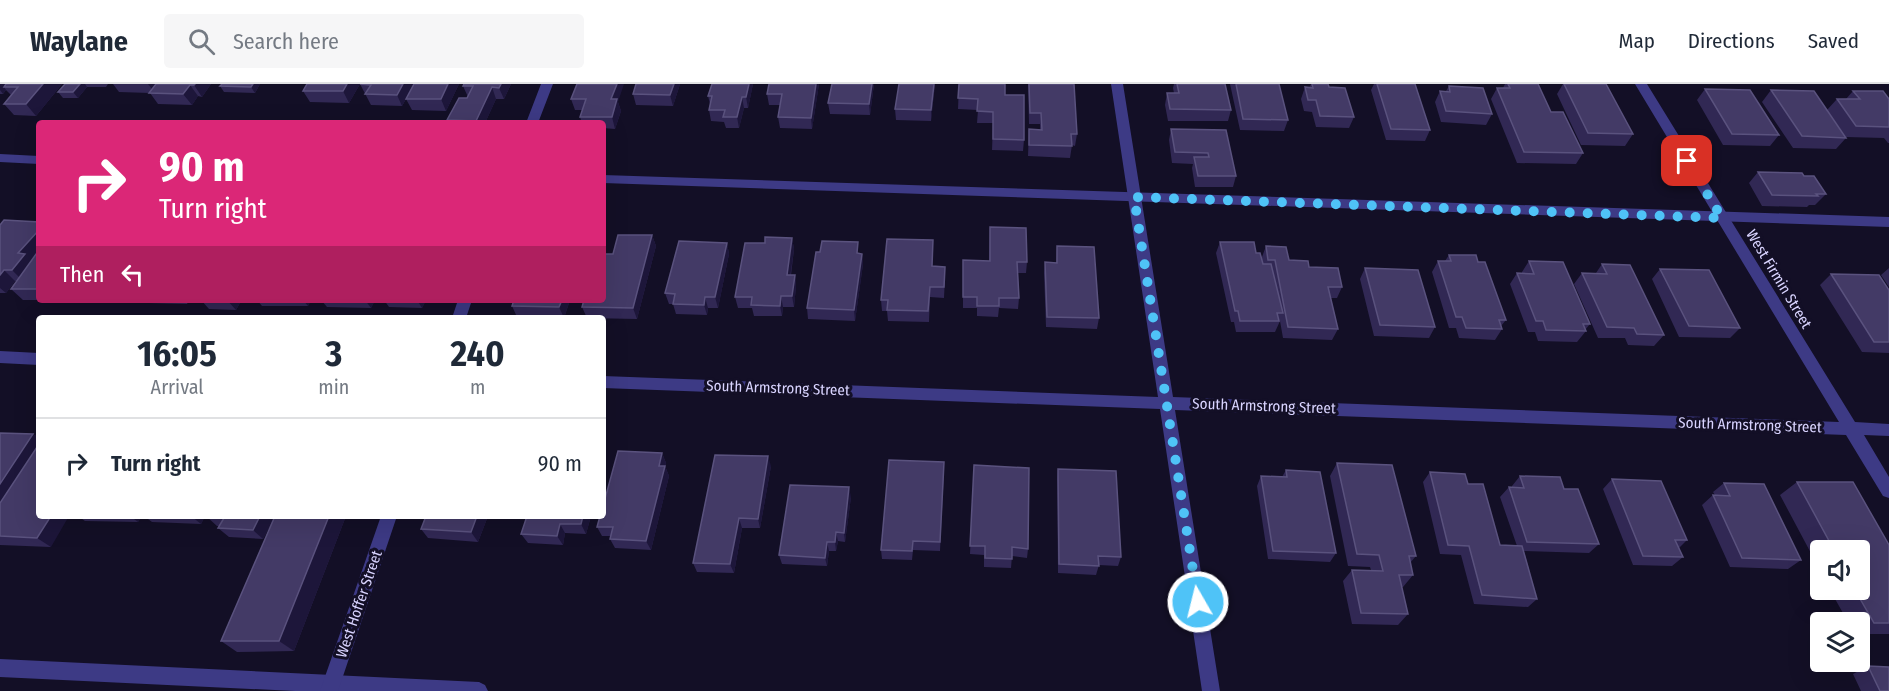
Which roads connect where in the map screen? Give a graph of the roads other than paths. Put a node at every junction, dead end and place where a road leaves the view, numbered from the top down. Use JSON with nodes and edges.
{"nodes":[{"id":1,"x":547,"y":84,"type":"edge"},
{"id":2,"x":1117,"y":84,"type":"edge"},
{"id":3,"x":1641,"y":84,"type":"edge"},
{"id":4,"x":533,"y":120,"type":"edge"},
{"id":5,"x":0,"y":158,"type":"edge"},
{"id":6,"x":36,"y":160,"type":"edge"},
{"id":7,"x":606,"y":179,"type":"edge"},
{"id":8,"x":1134,"y":197,"type":"junction"},
{"id":9,"x":1722,"y":218,"type":"junction"},
{"id":10,"x":1889,"y":222,"type":"edge"},
{"id":11,"x":0,"y":357,"type":"edge"},
{"id":12,"x":36,"y":359,"type":"edge"},
{"id":13,"x":606,"y":382,"type":"edge"},
{"id":14,"x":1168,"y":402,"type":"junction"},
{"id":15,"x":1851,"y":429,"type":"junction"},
{"id":16,"x":1889,"y":430,"type":"edge"},
{"id":17,"x":1889,"y":491,"type":"edge"},
{"id":18,"x":388,"y":519,"type":"edge"},
{"id":19,"x":0,"y":668,"type":"edge"},
{"id":20,"x":330,"y":687,"type":"edge"},
{"id":21,"x":479,"y":691,"type":"edge"},
{"id":22,"x":1212,"y":691,"type":"edge"}],
"edges":[{"from":1,"to":4,"type":"street"},
{"from":2,"to":8,"type":"street"},
{"from":3,"to":9,"type":"street","name":"West Firmin Street"},
{"from":5,"to":6,"type":"street"},
{"from":7,"to":8,"type":"street"},
{"from":8,"to":9,"type":"street"},
{"from":8,"to":14,"type":"street"},
{"from":9,"to":10,"type":"street"},
{"from":9,"to":15,"type":"street","name":"West Firmin Street"},
{"from":11,"to":12,"type":"street"},
{"from":13,"to":14,"type":"street","name":"South Armstrong Street"},
{"from":14,"to":15,"type":"street","name":"South Armstrong Street"},
{"from":14,"to":22,"type":"street"},
{"from":15,"to":16,"type":"street","name":"South Armstrong Street"},
{"from":15,"to":17,"type":"street","name":"West Firmin Street"},
{"from":18,"to":20,"type":"street","name":"West Hoffer Street"},
{"from":19,"to":20,"type":"street"},
{"from":20,"to":21,"type":"street"}]}
